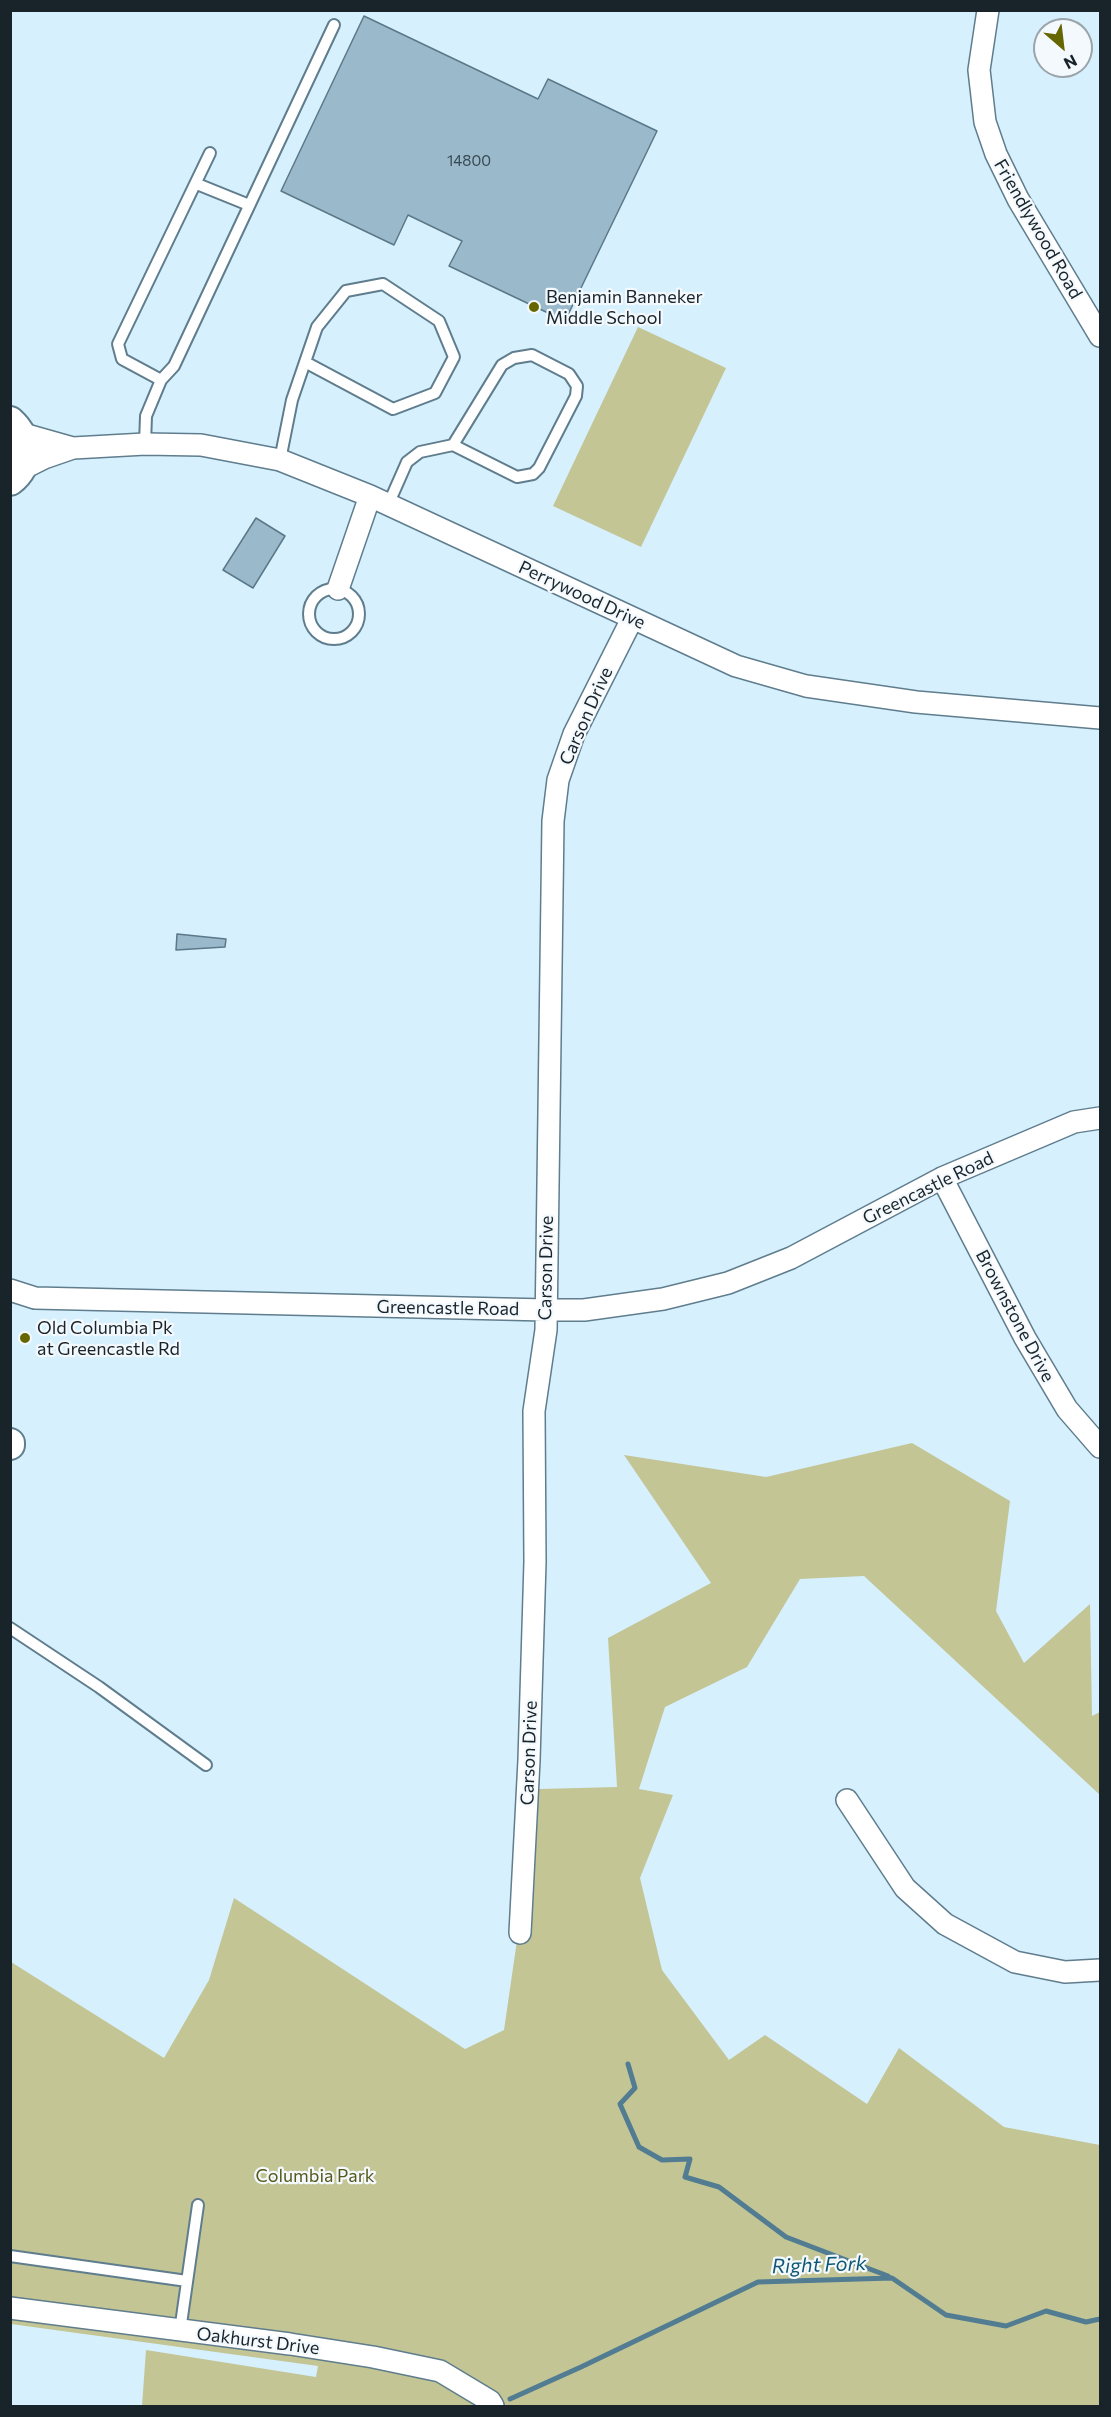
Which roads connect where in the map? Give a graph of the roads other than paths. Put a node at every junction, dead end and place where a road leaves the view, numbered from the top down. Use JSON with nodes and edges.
{"nodes":[{"id":1,"x":988,"y":10,"type":"edge"},
{"id":2,"x":334,"y":25,"type":"dead end"},
{"id":3,"x":210,"y":153,"type":"dead end"},
{"id":4,"x":197,"y":184,"type":"junction"},
{"id":5,"x":249,"y":205,"type":"junction"},
{"id":6,"x":1101,"y":336,"type":"edge"},
{"id":7,"x":305,"y":362,"type":"junction"},
{"id":8,"x":161,"y":380,"type":"junction"},
{"id":9,"x":14,"y":424,"type":"edge"},
{"id":10,"x":145,"y":444,"type":"junction"},
{"id":11,"x":453,"y":445,"type":"junction"},
{"id":12,"x":73,"y":448,"type":"junction"},
{"id":13,"x":280,"y":460,"type":"junction"},
{"id":14,"x":14,"y":479,"type":"edge"},
{"id":15,"x":379,"y":500,"type":"junction"},
{"id":16,"x":338,"y":589,"type":"junction"},
{"id":17,"x":632,"y":619,"type":"junction"},
{"id":18,"x":1101,"y":718,"type":"edge"},
{"id":19,"x":1101,"y":1118,"type":"edge"},
{"id":20,"x":942,"y":1178,"type":"junction"},
{"id":21,"x":10,"y":1290,"type":"edge"},
{"id":22,"x":546,"y":1310,"type":"junction"},
{"id":23,"x":1101,"y":1447,"type":"edge"},
{"id":24,"x":10,"y":1628,"type":"edge"},
{"id":25,"x":206,"y":1765,"type":"dead end"},
{"id":26,"x":847,"y":1800,"type":"dead end"},
{"id":27,"x":520,"y":1933,"type":"dead end"},
{"id":28,"x":1101,"y":1970,"type":"edge"},
{"id":29,"x":198,"y":2205,"type":"dead end"},
{"id":30,"x":10,"y":2256,"type":"edge"},
{"id":31,"x":187,"y":2281,"type":"junction"},
{"id":32,"x":10,"y":2308,"type":"edge"},
{"id":33,"x":180,"y":2331,"type":"junction"},
{"id":34,"x":492,"y":2406,"type":"edge"}],
"edges":[{"from":1,"to":6,"type":"street","name":"Friendlywood Road"},
{"from":2,"to":5,"type":"lane"},
{"from":3,"to":4,"type":"lane"},
{"from":4,"to":5,"type":"lane"},
{"from":4,"to":8,"type":"lane"},
{"from":5,"to":8,"type":"lane"},
{"from":7,"to":7,"type":"lane"},
{"from":7,"to":13,"type":"lane"},
{"from":8,"to":10,"type":"lane"},
{"from":9,"to":12,"type":"street","name":"Perrywood Drive"},
{"from":9,"to":14,"type":"main road"},
{"from":10,"to":12,"type":"street","name":"Perrywood Drive"},
{"from":10,"to":13,"type":"street","name":"Perrywood Drive"},
{"from":11,"to":11,"type":"lane"},
{"from":11,"to":15,"type":"lane"},
{"from":12,"to":14,"type":"street","name":"Perrywood Drive"},
{"from":13,"to":15,"type":"street","name":"Perrywood Drive"},
{"from":15,"to":16,"type":"street"},
{"from":15,"to":17,"type":"street","name":"Perrywood Drive"},
{"from":16,"to":16,"type":"lane"},
{"from":17,"to":18,"type":"street","name":"Perrywood Drive"},
{"from":17,"to":22,"type":"street","name":"Carson Drive"},
{"from":19,"to":20,"type":"street","name":"Greencastle Road"},
{"from":20,"to":22,"type":"street","name":"Greencastle Road"},
{"from":20,"to":23,"type":"street","name":"Brownstone Drive"},
{"from":21,"to":22,"type":"street","name":"Greencastle Road"},
{"from":22,"to":27,"type":"street","name":"Carson Drive"},
{"from":24,"to":25,"type":"lane"},
{"from":26,"to":28,"type":"street"},
{"from":29,"to":31,"type":"lane"},
{"from":30,"to":31,"type":"lane"},
{"from":31,"to":33,"type":"lane"},
{"from":32,"to":33,"type":"street","name":"Oakhurst Drive"},
{"from":33,"to":34,"type":"street","name":"Oakhurst Drive"}]}
